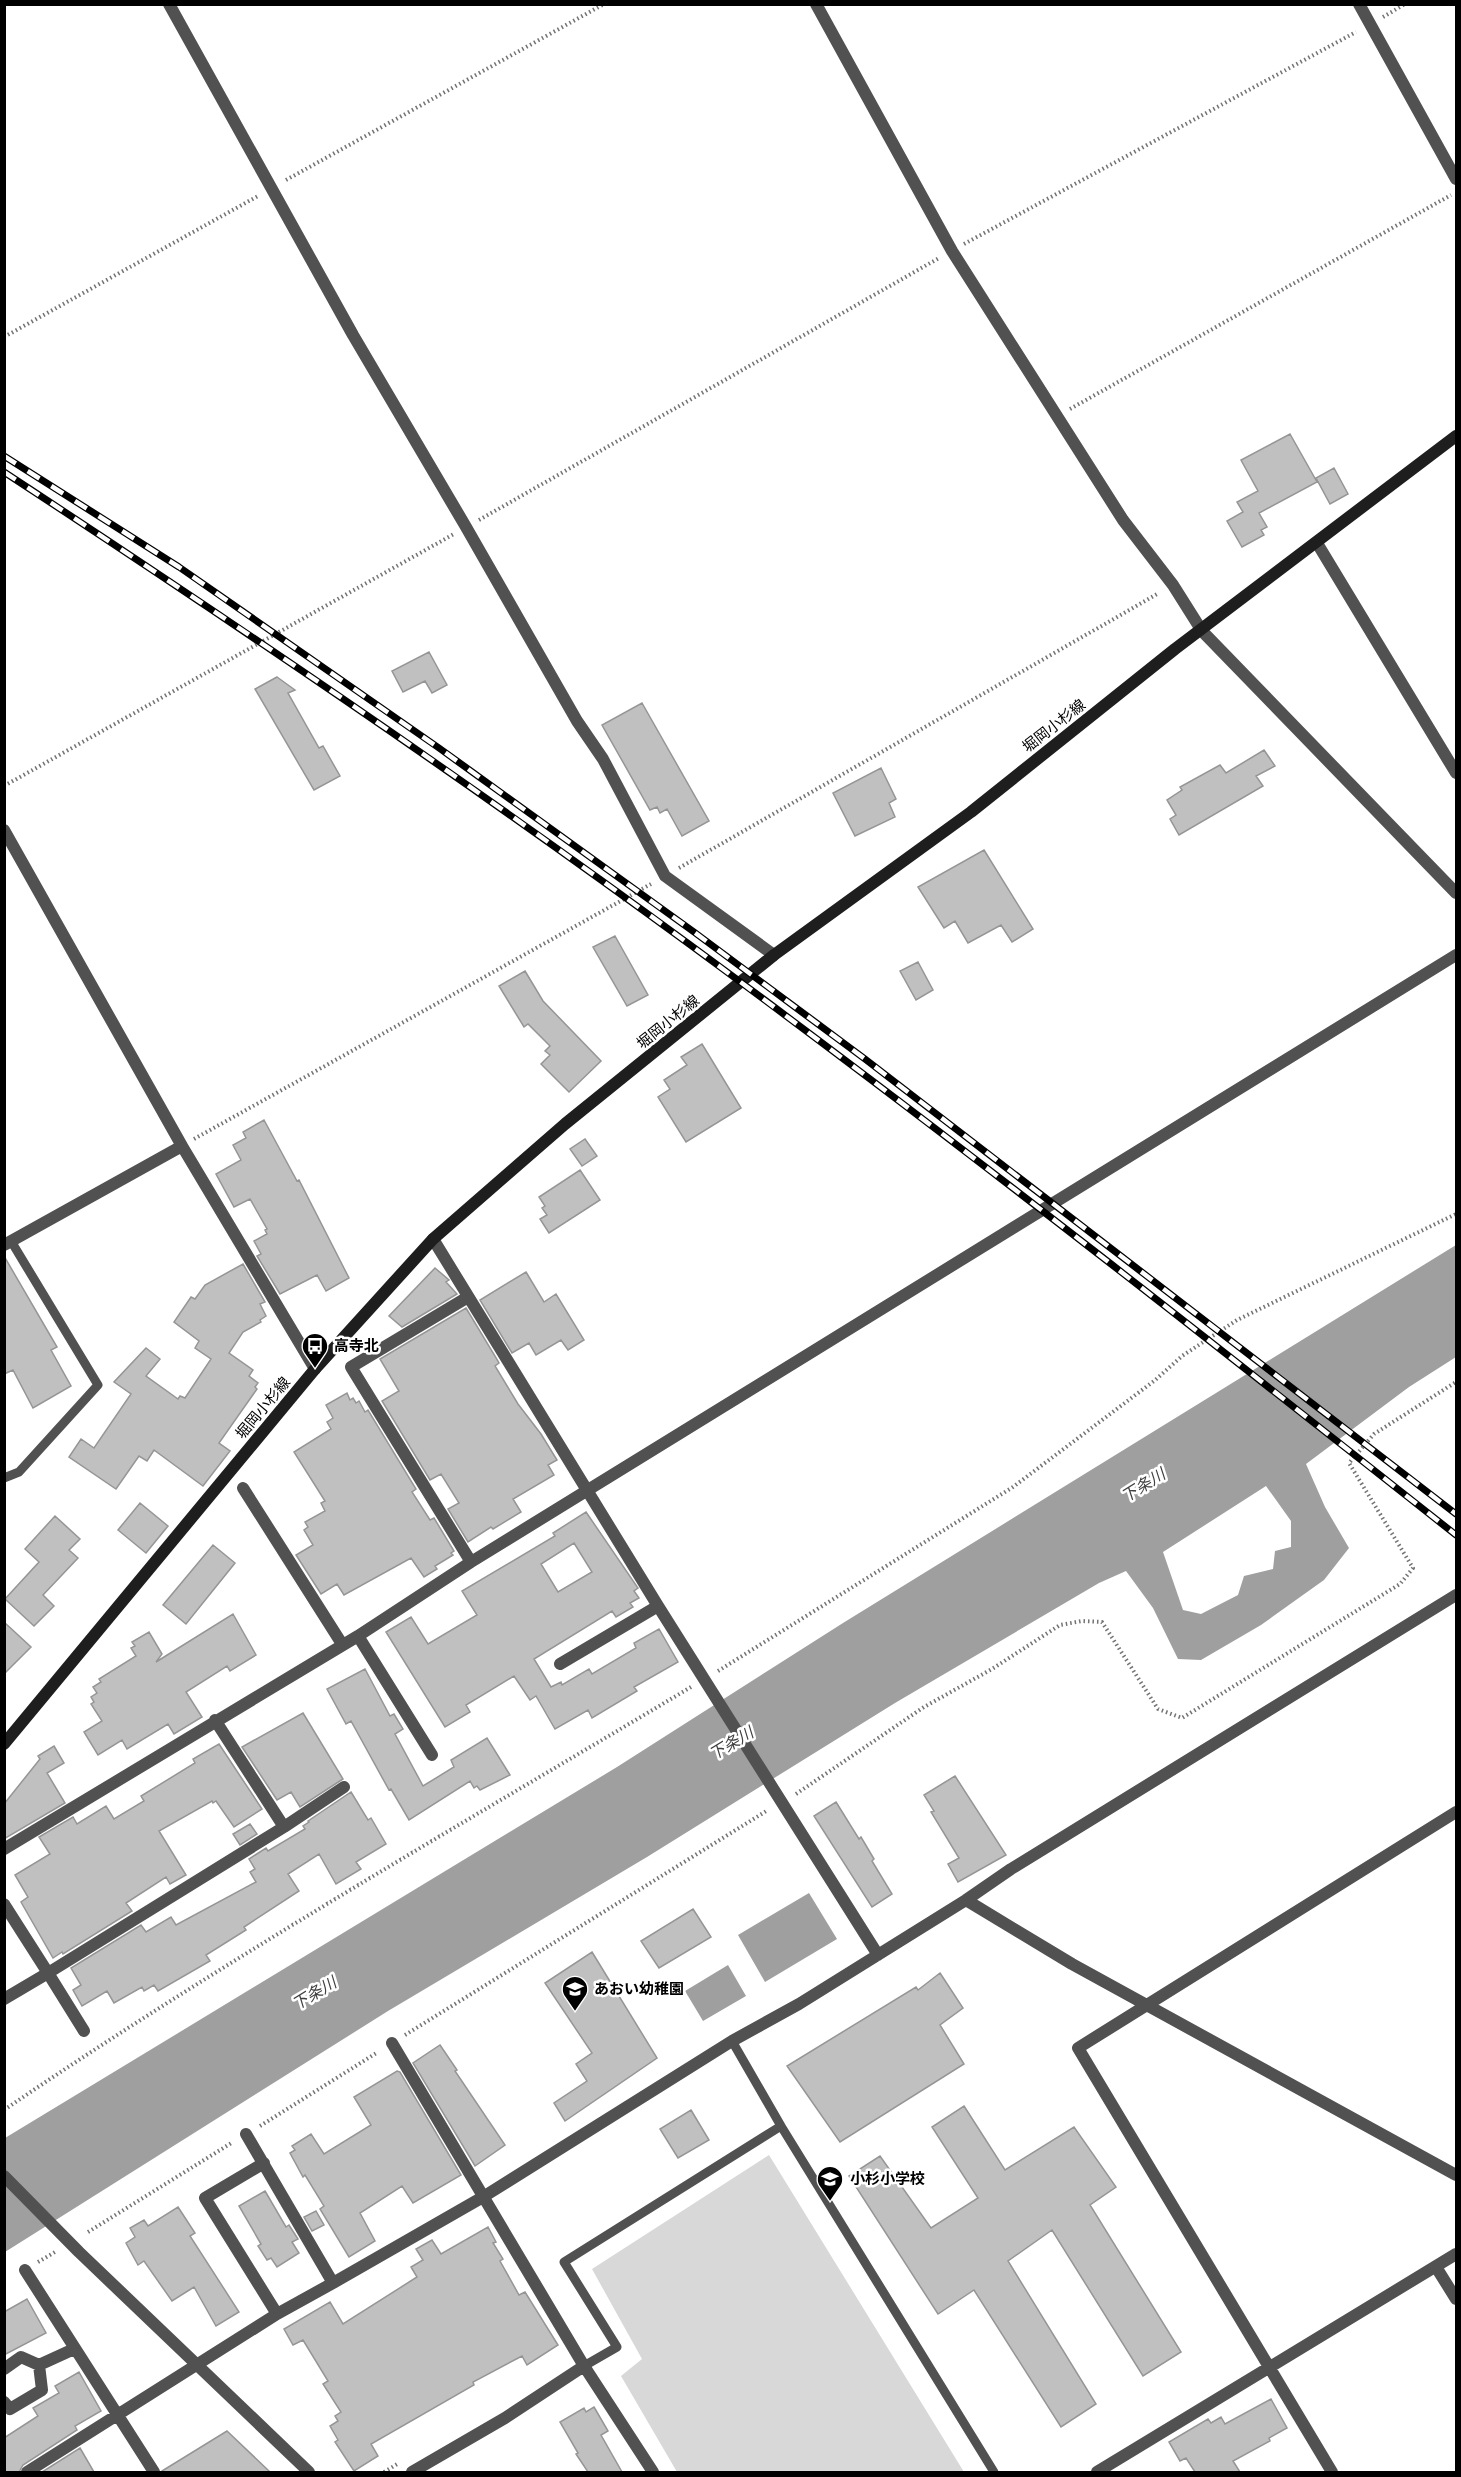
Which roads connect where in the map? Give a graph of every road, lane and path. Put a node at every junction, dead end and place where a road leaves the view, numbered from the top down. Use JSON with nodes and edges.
{"nodes":[{"id":1,"x":169,"y":4,"type":"edge"},
{"id":2,"x":604,"y":4,"type":"edge"},
{"id":3,"x":816,"y":4,"type":"edge"},
{"id":4,"x":1359,"y":4,"type":"edge"},
{"id":5,"x":1405,"y":4,"type":"edge"},
{"id":6,"x":1370,"y":25,"type":"junction"},
{"id":7,"x":1456,"y":179,"type":"edge"},
{"id":8,"x":270,"y":189,"type":"junction"},
{"id":9,"x":1456,"y":192,"type":"edge"},
{"id":10,"x":951,"y":250,"type":"junction"},
{"id":11,"x":4,"y":337,"type":"edge"},
{"id":12,"x":1056,"y":415,"type":"junction"},
{"id":13,"x":1456,"y":436,"type":"edge"},
{"id":14,"x":1317,"y":543,"type":"junction"},
{"id":15,"x":1202,"y":631,"type":"junction"},
{"id":16,"x":1456,"y":773,"type":"edge"},
{"id":17,"x":4,"y":830,"type":"edge"},
{"id":18,"x":1456,"y":893,"type":"edge"},
{"id":19,"x":774,"y":955,"type":"junction"},
{"id":20,"x":1456,"y":955,"type":"edge"},
{"id":21,"x":182,"y":1146,"type":"junction"},
{"id":22,"x":1456,"y":1214,"type":"edge"},
{"id":23,"x":433,"y":1239,"type":"junction"},
{"id":24,"x":8,"y":1243,"type":"edge"},
{"id":25,"x":468,"y":1298,"type":"junction"},
{"id":26,"x":315,"y":1369,"type":"junction"},
{"id":27,"x":1456,"y":1382,"type":"edge"},
{"id":28,"x":4,"y":1478,"type":"edge"},
{"id":29,"x":243,"y":1488,"type":"dead end"},
{"id":30,"x":588,"y":1490,"type":"junction"},
{"id":31,"x":471,"y":1562,"type":"junction"},
{"id":32,"x":1456,"y":1595,"type":"edge"},
{"id":33,"x":658,"y":1605,"type":"junction"},
{"id":34,"x":358,"y":1636,"type":"junction"},
{"id":35,"x":342,"y":1644,"type":"junction"},
{"id":36,"x":560,"y":1664,"type":"dead end"},
{"id":37,"x":704,"y":1679,"type":"junction"},
{"id":38,"x":215,"y":1720,"type":"junction"},
{"id":39,"x":4,"y":1744,"type":"edge"},
{"id":40,"x":432,"y":1755,"type":"dead end"},
{"id":41,"x":344,"y":1787,"type":"dead end"},
{"id":42,"x":783,"y":1803,"type":"junction"},
{"id":43,"x":1456,"y":1812,"type":"edge"},
{"id":44,"x":284,"y":1827,"type":"junction"},
{"id":45,"x":4,"y":1848,"type":"edge"},
{"id":46,"x":966,"y":1900,"type":"junction"},
{"id":47,"x":4,"y":1904,"type":"edge"},
{"id":48,"x":878,"y":1955,"type":"junction"},
{"id":49,"x":48,"y":1973,"type":"junction"},
{"id":50,"x":4,"y":1999,"type":"edge"},
{"id":51,"x":1147,"y":2003,"type":"junction"},
{"id":52,"x":84,"y":2031,"type":"dead end"},
{"id":53,"x":732,"y":2041,"type":"junction"},
{"id":54,"x":392,"y":2043,"type":"junction"},
{"id":55,"x":4,"y":2110,"type":"edge"},
{"id":56,"x":781,"y":2126,"type":"junction"},
{"id":57,"x":246,"y":2134,"type":"junction"},
{"id":58,"x":264,"y":2163,"type":"junction"},
{"id":59,"x":1456,"y":2175,"type":"edge"},
{"id":60,"x":4,"y":2176,"type":"edge"},
{"id":61,"x":483,"y":2197,"type":"junction"},
{"id":62,"x":88,"y":2232,"type":"dead end"},
{"id":63,"x":1456,"y":2254,"type":"edge"},
{"id":64,"x":1436,"y":2267,"type":"junction"},
{"id":65,"x":25,"y":2270,"type":"dead end"},
{"id":66,"x":333,"y":2283,"type":"junction"},
{"id":67,"x":1456,"y":2299,"type":"edge"},
{"id":68,"x":277,"y":2314,"type":"junction"},
{"id":69,"x":74,"y":2349,"type":"junction"},
{"id":70,"x":39,"y":2365,"type":"junction"},
{"id":71,"x":197,"y":2365,"type":"junction"},
{"id":72,"x":584,"y":2367,"type":"junction"},
{"id":73,"x":4,"y":2369,"type":"edge"},
{"id":74,"x":1268,"y":2369,"type":"junction"},
{"id":75,"x":4,"y":2402,"type":"edge"},
{"id":76,"x":118,"y":2416,"type":"junction"},
{"id":77,"x":1103,"y":2471,"type":"edge"},
{"id":78,"x":27,"y":2472,"type":"edge"},
{"id":79,"x":154,"y":2472,"type":"edge"},
{"id":80,"x":309,"y":2472,"type":"edge"},
{"id":81,"x":412,"y":2472,"type":"edge"},
{"id":82,"x":653,"y":2472,"type":"edge"},
{"id":83,"x":994,"y":2472,"type":"edge"},
{"id":84,"x":1332,"y":2472,"type":"edge"}],
"edges":[{"from":1,"to":8,"type":"street"},
{"from":2,"to":8,"type":"path"},
{"from":3,"to":10,"type":"street"},
{"from":4,"to":6,"type":"street"},
{"from":5,"to":6,"type":"path"},
{"from":6,"to":7,"type":"street"},
{"from":6,"to":10,"type":"path"},
{"from":8,"to":11,"type":"path"},
{"from":8,"to":19,"type":"street"},
{"from":9,"to":12,"type":"path"},
{"from":10,"to":12,"type":"street"},
{"from":12,"to":15,"type":"street"},
{"from":13,"to":14,"type":"main road","name":"堀岡小杉線"},
{"from":14,"to":15,"type":"main road","name":"堀岡小杉線"},
{"from":14,"to":16,"type":"street"},
{"from":15,"to":18,"type":"street"},
{"from":15,"to":19,"type":"main road","name":"堀岡小杉線"},
{"from":17,"to":21,"type":"street"},
{"from":19,"to":23,"type":"main road","name":"堀岡小杉線"},
{"from":20,"to":30,"type":"street"},
{"from":21,"to":24,"type":"street"},
{"from":21,"to":26,"type":"street"},
{"from":22,"to":37,"type":"path"},
{"from":23,"to":25,"type":"street"},
{"from":23,"to":26,"type":"main road","name":"堀岡小杉線"},
{"from":24,"to":28,"type":"lane"},
{"from":25,"to":30,"type":"street"},
{"from":25,"to":31,"type":"street"},
{"from":26,"to":39,"type":"main road","name":"堀岡小杉線"},
{"from":27,"to":42,"type":"path"},
{"from":29,"to":35,"type":"street"},
{"from":30,"to":31,"type":"street"},
{"from":30,"to":33,"type":"street"},
{"from":31,"to":34,"type":"street"},
{"from":32,"to":46,"type":"street"},
{"from":33,"to":36,"type":"street"},
{"from":33,"to":37,"type":"street"},
{"from":34,"to":35,"type":"street"},
{"from":34,"to":40,"type":"street"},
{"from":35,"to":38,"type":"street"},
{"from":37,"to":42,"type":"street"},
{"from":37,"to":55,"type":"path"},
{"from":38,"to":44,"type":"street"},
{"from":38,"to":45,"type":"street"},
{"from":41,"to":44,"type":"street"},
{"from":42,"to":48,"type":"street"},
{"from":42,"to":54,"type":"path"},
{"from":43,"to":51,"type":"street"},
{"from":44,"to":49,"type":"street"},
{"from":46,"to":48,"type":"street"},
{"from":46,"to":51,"type":"street"},
{"from":47,"to":49,"type":"street"},
{"from":48,"to":53,"type":"street"},
{"from":49,"to":50,"type":"street"},
{"from":49,"to":52,"type":"street"},
{"from":51,"to":59,"type":"street"},
{"from":51,"to":74,"type":"street"},
{"from":53,"to":56,"type":"lane"},
{"from":53,"to":61,"type":"street"},
{"from":54,"to":57,"type":"path"},
{"from":54,"to":61,"type":"street"},
{"from":56,"to":72,"type":"lane"},
{"from":56,"to":83,"type":"lane"},
{"from":57,"to":58,"type":"street"},
{"from":57,"to":62,"type":"path"},
{"from":58,"to":66,"type":"street"},
{"from":58,"to":68,"type":"street"},
{"from":60,"to":71,"type":"street"},
{"from":61,"to":66,"type":"street"},
{"from":61,"to":72,"type":"street"},
{"from":63,"to":64,"type":"street"},
{"from":64,"to":67,"type":"street"},
{"from":64,"to":74,"type":"street"},
{"from":65,"to":69,"type":"street"},
{"from":66,"to":68,"type":"street"},
{"from":68,"to":71,"type":"street"},
{"from":69,"to":70,"type":"street"},
{"from":69,"to":76,"type":"street"},
{"from":70,"to":73,"type":"street"},
{"from":70,"to":75,"type":"street"},
{"from":71,"to":76,"type":"street"},
{"from":71,"to":80,"type":"street"},
{"from":72,"to":81,"type":"street"},
{"from":72,"to":82,"type":"street"},
{"from":74,"to":77,"type":"street"},
{"from":74,"to":84,"type":"street"},
{"from":76,"to":78,"type":"street"},
{"from":76,"to":79,"type":"street"}]}
